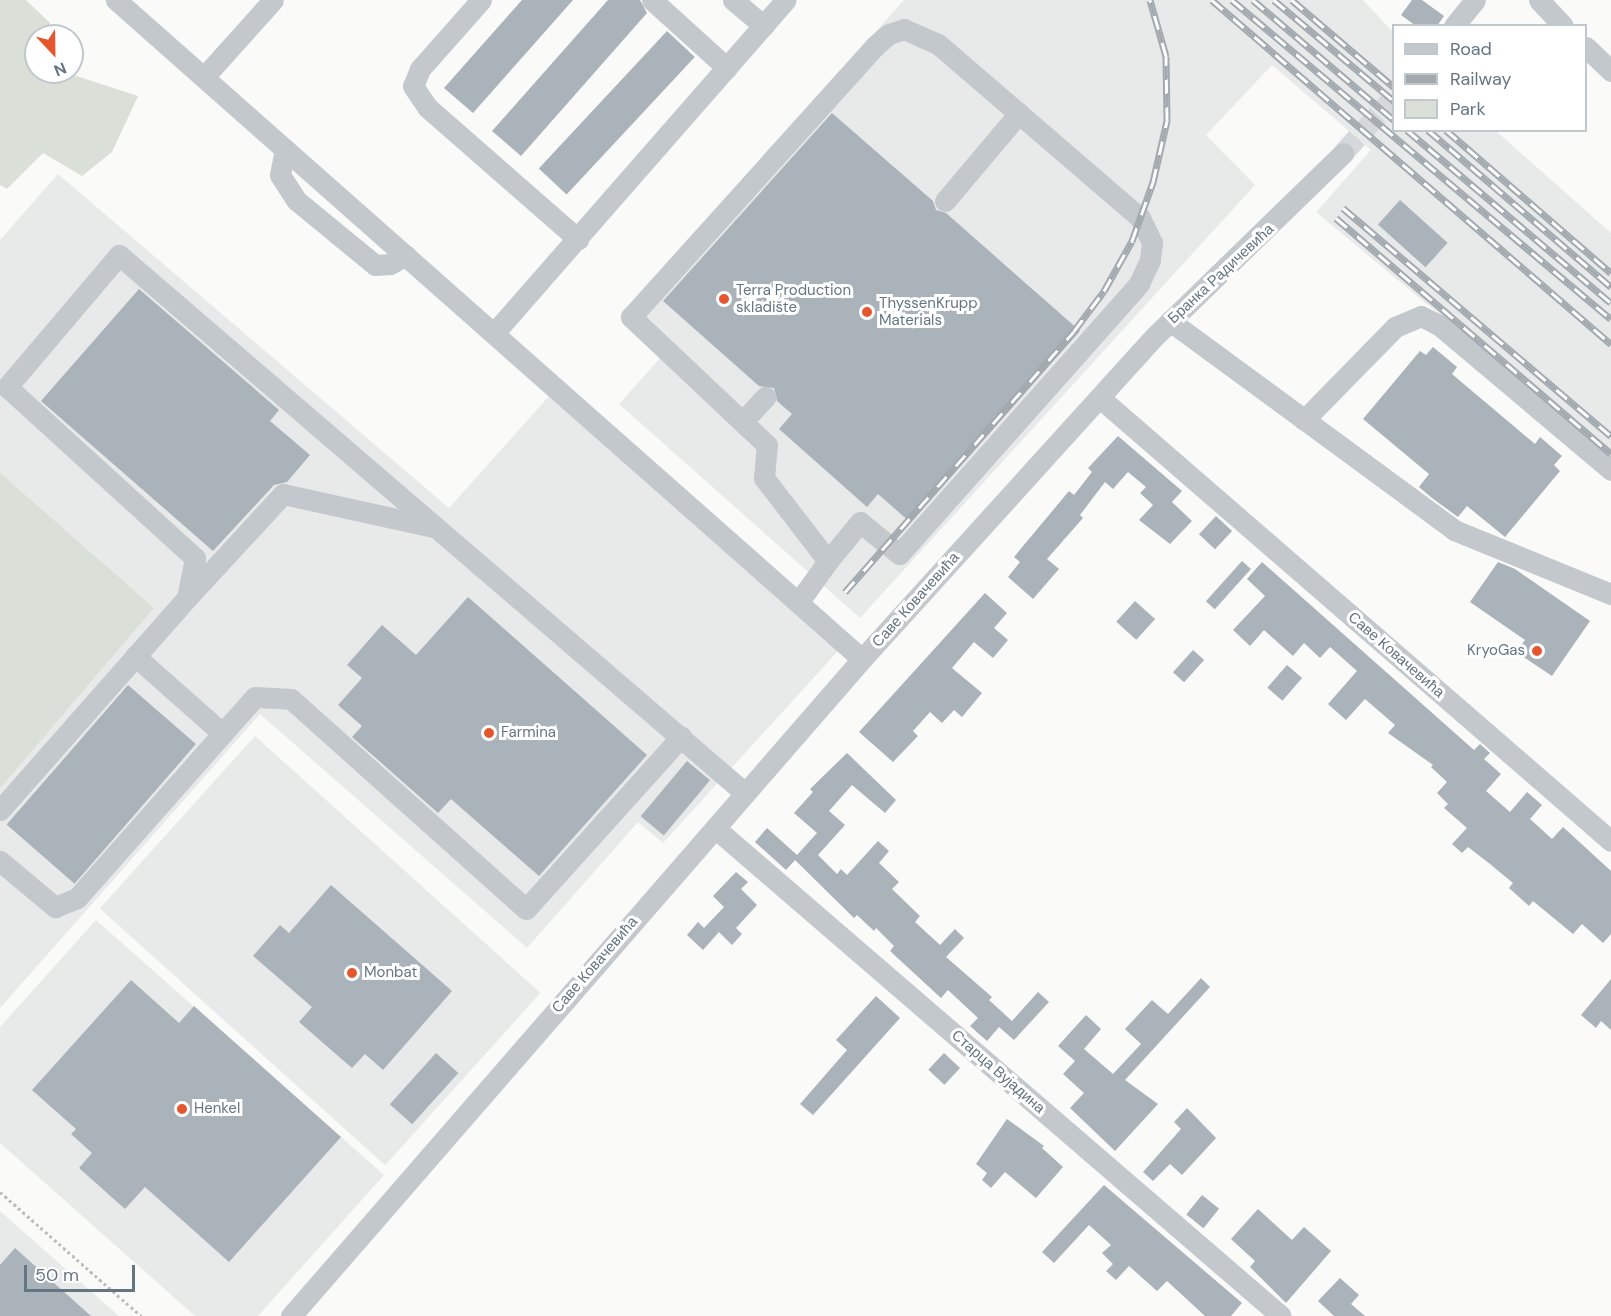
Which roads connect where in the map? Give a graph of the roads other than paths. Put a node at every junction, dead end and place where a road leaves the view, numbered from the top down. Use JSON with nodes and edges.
{"nodes":[{"id":1,"x":116,"y":0,"type":"edge"},
{"id":2,"x":273,"y":0,"type":"edge"},
{"id":3,"x":481,"y":0,"type":"edge"},
{"id":4,"x":652,"y":0,"type":"edge"},
{"id":5,"x":733,"y":0,"type":"edge"},
{"id":6,"x":786,"y":0,"type":"edge"},
{"id":7,"x":1474,"y":0,"type":"edge"},
{"id":8,"x":1539,"y":0,"type":"edge"},
{"id":9,"x":1456,"y":24,"type":"edge"},
{"id":10,"x":1561,"y":24,"type":"edge"},
{"id":11,"x":764,"y":26,"type":"junction"},
{"id":12,"x":1587,"y":48,"type":"edge"},
{"id":13,"x":727,"y":68,"type":"junction"},
{"id":14,"x":1611,"y":71,"type":"edge"},
{"id":15,"x":204,"y":78,"type":"junction"},
{"id":16,"x":1019,"y":113,"type":"junction"},
{"id":17,"x":285,"y":149,"type":"junction"},
{"id":18,"x":1343,"y":153,"type":"tunnel mouth"},
{"id":19,"x":945,"y":201,"type":"dead end"},
{"id":20,"x":578,"y":238,"type":"junction"},
{"id":21,"x":406,"y":255,"type":"junction"},
{"id":22,"x":1170,"y":321,"type":"junction"},
{"id":23,"x":495,"y":332,"type":"junction"},
{"id":24,"x":765,"y":398,"type":"dead end"},
{"id":25,"x":1100,"y":398,"type":"junction"},
{"id":26,"x":1304,"y":420,"type":"junction"},
{"id":27,"x":743,"y":421,"type":"junction"},
{"id":28,"x":1611,"y":470,"type":"edge"},
{"id":29,"x":436,"y":528,"type":"junction"},
{"id":30,"x":828,"y":561,"type":"junction"},
{"id":31,"x":1611,"y":594,"type":"edge"},
{"id":32,"x":187,"y":598,"type":"junction"},
{"id":33,"x":800,"y":600,"type":"junction"},
{"id":34,"x":135,"y":657,"type":"junction"},
{"id":35,"x":862,"y":658,"type":"junction"},
{"id":36,"x":222,"y":733,"type":"junction"},
{"id":37,"x":681,"y":737,"type":"junction"},
{"id":38,"x":745,"y":793,"type":"junction"},
{"id":39,"x":0,"y":810,"type":"edge"},
{"id":40,"x":715,"y":828,"type":"junction"},
{"id":41,"x":1611,"y":841,"type":"edge"},
{"id":42,"x":0,"y":861,"type":"edge"},
{"id":43,"x":291,"y":1316,"type":"edge"},
{"id":44,"x":1281,"y":1316,"type":"edge"}],
"edges":[{"from":1,"to":15,"type":"street"},
{"from":2,"to":15,"type":"street"},
{"from":3,"to":20,"type":"street"},
{"from":4,"to":13,"type":"street"},
{"from":5,"to":11,"type":"street"},
{"from":6,"to":11,"type":"street"},
{"from":7,"to":9,"type":"street"},
{"from":8,"to":10,"type":"street"},
{"from":11,"to":13,"type":"street"},
{"from":12,"to":14,"type":"street"},
{"from":13,"to":20,"type":"street"},
{"from":15,"to":17,"type":"street"},
{"from":16,"to":19,"type":"street"},
{"from":16,"to":27,"type":"street"},
{"from":16,"to":30,"type":"street"},
{"from":17,"to":21,"type":"street"},
{"from":17,"to":21,"type":"street"},
{"from":18,"to":22,"type":"street","name":"Бранка Радичевића"},
{"from":20,"to":23,"type":"street"},
{"from":21,"to":23,"type":"street"},
{"from":22,"to":25,"type":"street","name":"Бранка Радичевића"},
{"from":22,"to":26,"type":"street"},
{"from":23,"to":33,"type":"street"},
{"from":24,"to":27,"type":"street"},
{"from":25,"to":35,"type":"street","name":"Саве Ковачевића"},
{"from":25,"to":41,"type":"street","name":"Саве Ковачевића"},
{"from":26,"to":28,"type":"street"},
{"from":26,"to":31,"type":"street"},
{"from":27,"to":30,"type":"street"},
{"from":29,"to":32,"type":"street"},
{"from":29,"to":32,"type":"street"},
{"from":29,"to":37,"type":"street"},
{"from":30,"to":33,"type":"street"},
{"from":32,"to":34,"type":"street"},
{"from":33,"to":35,"type":"street"},
{"from":34,"to":36,"type":"street"},
{"from":34,"to":39,"type":"street"},
{"from":35,"to":38,"type":"street","name":"Саве Ковачевића"},
{"from":36,"to":37,"type":"street"},
{"from":36,"to":42,"type":"street"},
{"from":37,"to":38,"type":"street"},
{"from":38,"to":40,"type":"street","name":"Саве Ковачевића"},
{"from":40,"to":43,"type":"street","name":"Саве Ковачевића"},
{"from":40,"to":44,"type":"street","name":"Старца Вујадина"}]}
